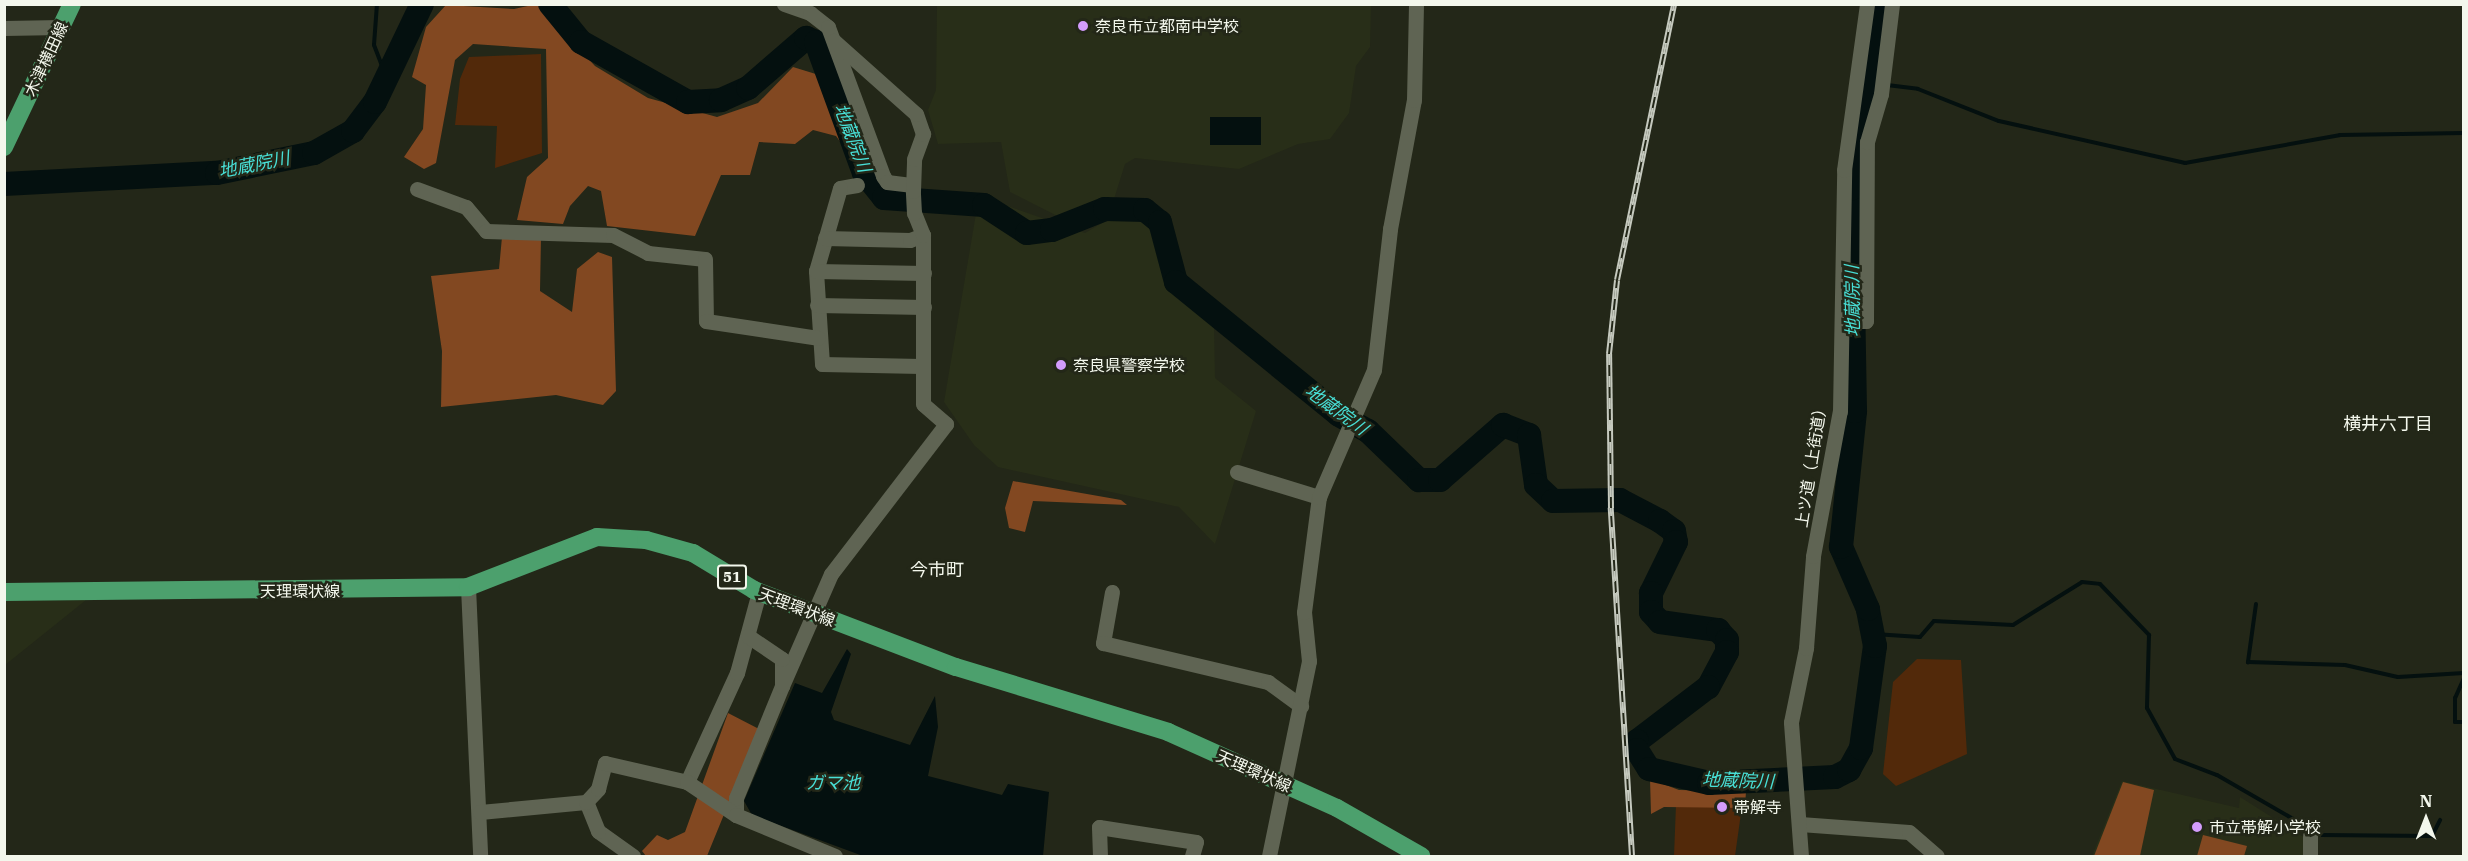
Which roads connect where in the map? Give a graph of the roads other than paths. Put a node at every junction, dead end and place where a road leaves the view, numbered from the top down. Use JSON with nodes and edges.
{"nodes":[{"id":1,"x":72,"y":4,"type":"edge"},
{"id":2,"x":784,"y":4,"type":"edge"},
{"id":3,"x":1416,"y":4,"type":"edge"},
{"id":4,"x":1867,"y":4,"type":"edge"},
{"id":5,"x":1892,"y":4,"type":"edge"},
{"id":6,"x":61,"y":27,"type":"junction"},
{"id":7,"x":4,"y":28,"type":"edge"},
{"id":8,"x":834,"y":41,"type":"junction"},
{"id":9,"x":4,"y":147,"type":"edge"},
{"id":10,"x":857,"y":185,"type":"dead end"},
{"id":11,"x":913,"y":188,"type":"junction"},
{"id":12,"x":417,"y":189,"type":"dead end"},
{"id":13,"x":923,"y":235,"type":"junction"},
{"id":14,"x":825,"y":238,"type":"junction"},
{"id":15,"x":816,"y":271,"type":"junction"},
{"id":16,"x":924,"y":273,"type":"junction"},
{"id":17,"x":817,"y":305,"type":"junction"},
{"id":18,"x":924,"y":307,"type":"junction"},
{"id":19,"x":1852,"y":321,"type":"junction"},
{"id":20,"x":818,"y":338,"type":"junction"},
{"id":21,"x":921,"y":366,"type":"junction"},
{"id":22,"x":1237,"y":472,"type":"dead end"},
{"id":23,"x":1319,"y":497,"type":"junction"},
{"id":24,"x":468,"y":587,"type":"junction"},
{"id":25,"x":4,"y":592,"type":"edge"},
{"id":26,"x":759,"y":592,"type":"junction"},
{"id":27,"x":1112,"y":592,"type":"dead end"},
{"id":28,"x":814,"y":614,"type":"junction"},
{"id":29,"x":748,"y":636,"type":"junction"},
{"id":30,"x":782,"y":686,"type":"junction"},
{"id":31,"x":1301,"y":706,"type":"junction"},
{"id":32,"x":687,"y":782,"type":"junction"},
{"id":33,"x":1285,"y":784,"type":"junction"},
{"id":34,"x":586,"y":802,"type":"junction"},
{"id":35,"x":480,"y":812,"type":"junction"},
{"id":36,"x":736,"y":815,"type":"junction"},
{"id":37,"x":1800,"y":824,"type":"junction"},
{"id":38,"x":2310,"y":836,"type":"dead end"},
{"id":39,"x":480,"y":856,"type":"edge"},
{"id":40,"x":633,"y":856,"type":"edge"},
{"id":41,"x":835,"y":856,"type":"edge"},
{"id":42,"x":1100,"y":856,"type":"edge"},
{"id":43,"x":1192,"y":856,"type":"edge"},
{"id":44,"x":1269,"y":856,"type":"edge"},
{"id":45,"x":1421,"y":856,"type":"edge"},
{"id":46,"x":1801,"y":856,"type":"edge"},
{"id":47,"x":1937,"y":856,"type":"edge"},
{"id":48,"x":2310,"y":856,"type":"edge"}],
"edges":[{"from":1,"to":6,"type":"main road","name":"木津横田線"},
{"from":2,"to":8,"type":"street"},
{"from":3,"to":23,"type":"street"},
{"from":4,"to":19,"type":"street","name":"上ツ道（上街道）"},
{"from":5,"to":19,"type":"street"},
{"from":6,"to":7,"type":"street"},
{"from":6,"to":9,"type":"main road","name":"木津横田線"},
{"from":8,"to":11,"type":"street"},
{"from":8,"to":11,"type":"street"},
{"from":10,"to":14,"type":"street"},
{"from":11,"to":13,"type":"street"},
{"from":12,"to":20,"type":"street"},
{"from":13,"to":14,"type":"street"},
{"from":13,"to":16,"type":"street"},
{"from":14,"to":15,"type":"street"},
{"from":15,"to":16,"type":"street"},
{"from":15,"to":17,"type":"street"},
{"from":16,"to":18,"type":"street"},
{"from":17,"to":18,"type":"street"},
{"from":17,"to":20,"type":"street"},
{"from":18,"to":21,"type":"street"},
{"from":19,"to":37,"type":"street","name":"上ツ道（上街道）"},
{"from":20,"to":21,"type":"street"},
{"from":21,"to":28,"type":"street"},
{"from":22,"to":23,"type":"street"},
{"from":23,"to":31,"type":"street"},
{"from":24,"to":25,"type":"main road","name":"天理環状線","number":"51"},
{"from":24,"to":26,"type":"main road","name":"天理環状線","number":"51"},
{"from":24,"to":35,"type":"street"},
{"from":26,"to":28,"type":"main road","name":"天理環状線","number":"51"},
{"from":26,"to":29,"type":"street"},
{"from":27,"to":31,"type":"street"},
{"from":28,"to":30,"type":"street"},
{"from":28,"to":33,"type":"main road","name":"天理環状線","number":"51"},
{"from":29,"to":30,"type":"street"},
{"from":29,"to":32,"type":"street"},
{"from":30,"to":36,"type":"street"},
{"from":31,"to":33,"type":"street"},
{"from":32,"to":34,"type":"street"},
{"from":32,"to":36,"type":"street"},
{"from":33,"to":44,"type":"street"},
{"from":33,"to":45,"type":"main road","name":"天理環状線","number":"51"},
{"from":34,"to":35,"type":"street"},
{"from":34,"to":40,"type":"street"},
{"from":35,"to":39,"type":"street"},
{"from":36,"to":41,"type":"street"},
{"from":37,"to":46,"type":"street","name":"上ツ道（上街道）"},
{"from":37,"to":47,"type":"street"},
{"from":38,"to":48,"type":"street"},
{"from":42,"to":43,"type":"street"}]}
